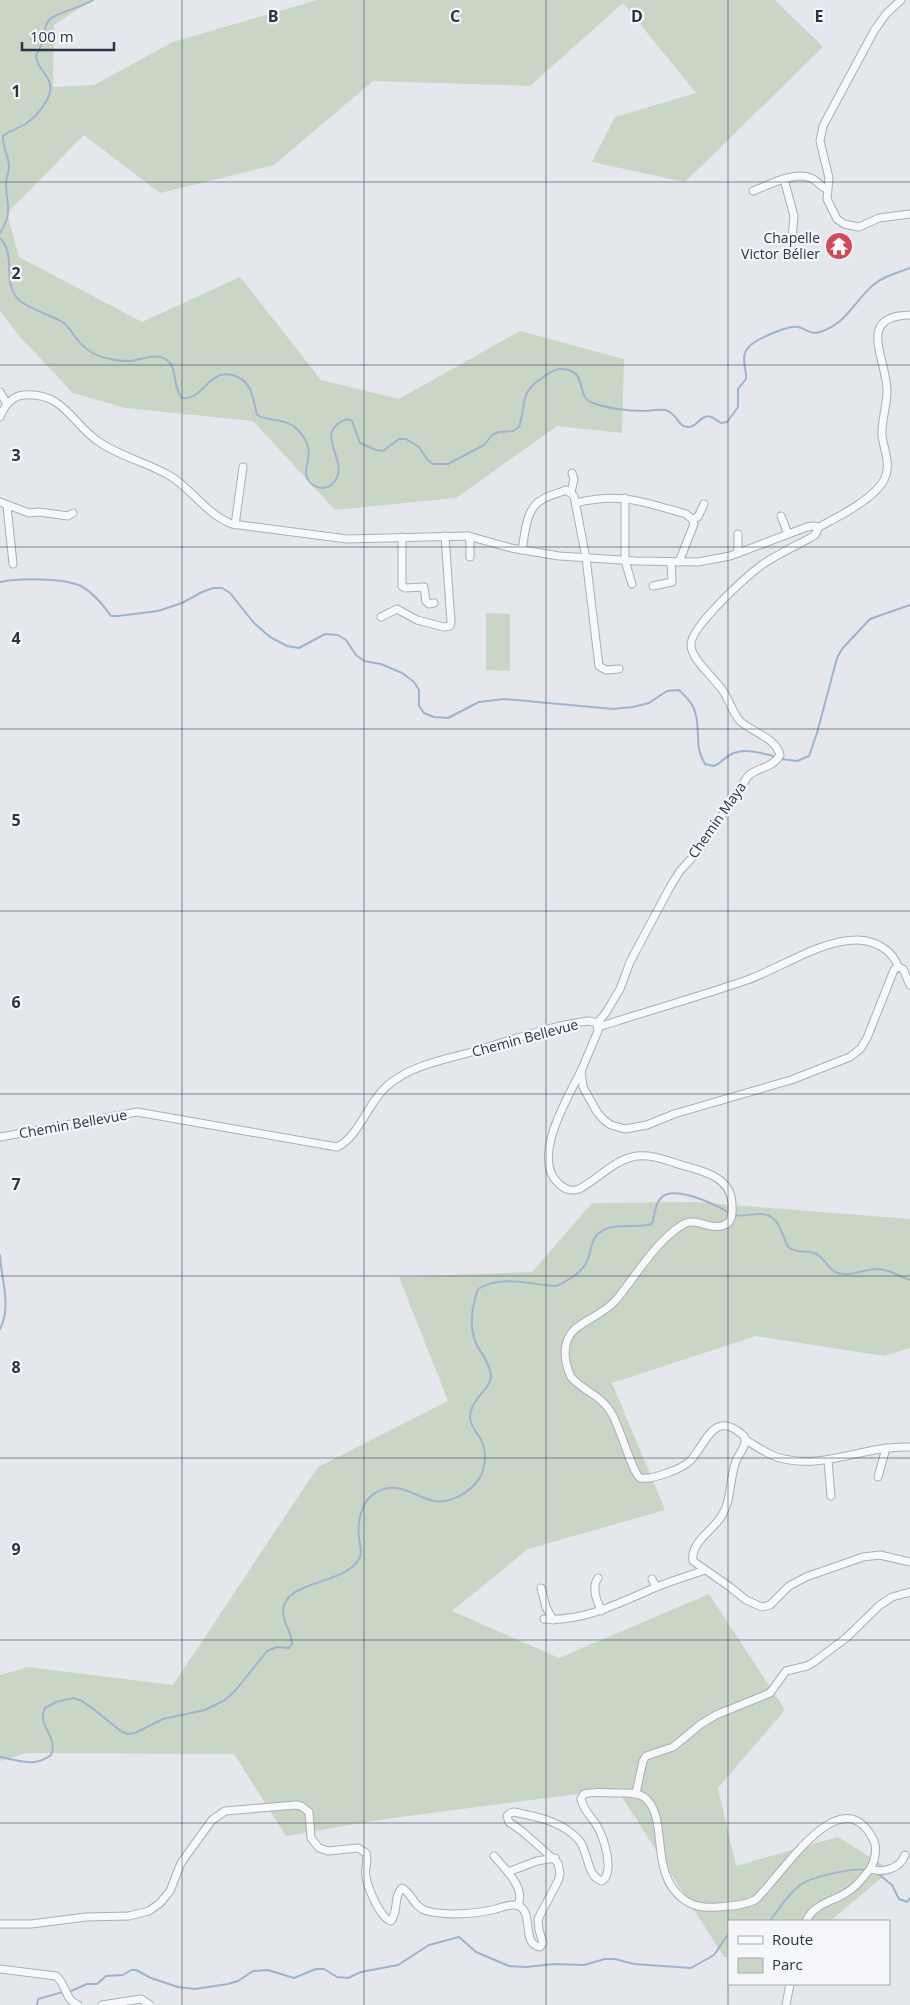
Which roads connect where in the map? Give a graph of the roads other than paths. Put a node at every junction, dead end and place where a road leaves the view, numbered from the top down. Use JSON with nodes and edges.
{"nodes":[{"id":1,"x":901,"y":0,"type":"edge"},
{"id":2,"x":784,"y":179,"type":"junction"},
{"id":3,"x":827,"y":190,"type":"junction"},
{"id":4,"x":753,"y":191,"type":"dead end"},
{"id":5,"x":910,"y":214,"type":"edge"},
{"id":6,"x":792,"y":239,"type":"dead end"},
{"id":7,"x":910,"y":315,"type":"edge"},
{"id":8,"x":0,"y":392,"type":"edge"},
{"id":9,"x":7,"y":404,"type":"junction"},
{"id":10,"x":0,"y":417,"type":"edge"},
{"id":11,"x":243,"y":467,"type":"dead end"},
{"id":12,"x":572,"y":473,"type":"dead end"},
{"id":13,"x":571,"y":492,"type":"junction"},
{"id":14,"x":625,"y":498,"type":"junction"},
{"id":15,"x":0,"y":502,"type":"edge"},
{"id":16,"x":576,"y":503,"type":"junction"},
{"id":17,"x":704,"y":504,"type":"dead end"},
{"id":18,"x":8,"y":506,"type":"junction"},
{"id":19,"x":73,"y":513,"type":"dead end"},
{"id":20,"x":781,"y":516,"type":"dead end"},
{"id":21,"x":692,"y":519,"type":"junction"},
{"id":22,"x":235,"y":524,"type":"junction"},
{"id":23,"x":818,"y":527,"type":"junction"},
{"id":24,"x":738,"y":534,"type":"dead end"},
{"id":25,"x":788,"y":534,"type":"junction"},
{"id":26,"x":444,"y":536,"type":"junction"},
{"id":27,"x":468,"y":536,"type":"junction"},
{"id":28,"x":402,"y":537,"type":"junction"},
{"id":29,"x":522,"y":550,"type":"junction"},
{"id":30,"x":738,"y":553,"type":"junction"},
{"id":31,"x":470,"y":557,"type":"dead end"},
{"id":32,"x":586,"y":558,"type":"junction"},
{"id":33,"x":625,"y":561,"type":"junction"},
{"id":34,"x":671,"y":562,"type":"junction"},
{"id":35,"x":679,"y":562,"type":"junction"},
{"id":36,"x":13,"y":564,"type":"dead end"},
{"id":37,"x":632,"y":584,"type":"dead end"},
{"id":38,"x":652,"y":586,"type":"dead end"},
{"id":39,"x":434,"y":603,"type":"dead end"},
{"id":40,"x":381,"y":617,"type":"dead end"},
{"id":41,"x":619,"y":669,"type":"dead end"},
{"id":42,"x":898,"y":967,"type":"junction"},
{"id":43,"x":910,"y":985,"type":"edge"},
{"id":44,"x":598,"y":1025,"type":"junction"},
{"id":45,"x":581,"y":1072,"type":"junction"},
{"id":46,"x":0,"y":1137,"type":"edge"},
{"id":47,"x":746,"y":1440,"type":"junction"},
{"id":48,"x":910,"y":1447,"type":"edge"},
{"id":49,"x":886,"y":1448,"type":"junction"},
{"id":50,"x":828,"y":1460,"type":"junction"},
{"id":51,"x":878,"y":1477,"type":"dead end"},
{"id":52,"x":831,"y":1496,"type":"dead end"},
{"id":53,"x":910,"y":1562,"type":"edge"},
{"id":54,"x":705,"y":1570,"type":"junction"},
{"id":55,"x":598,"y":1578,"type":"dead end"},
{"id":56,"x":652,"y":1579,"type":"dead end"},
{"id":57,"x":656,"y":1587,"type":"junction"},
{"id":58,"x":541,"y":1588,"type":"dead end"},
{"id":59,"x":910,"y":1592,"type":"edge"},
{"id":60,"x":601,"y":1611,"type":"junction"},
{"id":61,"x":544,"y":1619,"type":"dead end"},
{"id":62,"x":553,"y":1620,"type":"junction"},
{"id":63,"x":636,"y":1793,"type":"junction"},
{"id":64,"x":905,"y":1855,"type":"dead end"},
{"id":65,"x":494,"y":1856,"type":"dead end"},
{"id":66,"x":555,"y":1858,"type":"junction"},
{"id":67,"x":870,"y":1869,"type":"junction"},
{"id":68,"x":508,"y":1872,"type":"junction"},
{"id":69,"x":518,"y":1905,"type":"junction"},
{"id":70,"x":807,"y":1920,"type":"edge"},
{"id":71,"x":0,"y":1924,"type":"edge"},
{"id":72,"x":0,"y":1969,"type":"edge"},
{"id":73,"x":790,"y":1985,"type":"edge"},
{"id":74,"x":78,"y":2005,"type":"edge"},
{"id":75,"x":102,"y":2005,"type":"edge"},
{"id":76,"x":150,"y":2005,"type":"edge"},
{"id":77,"x":786,"y":2005,"type":"edge"}],
"edges":[{"from":1,"to":3,"type":"street"},
{"from":2,"to":3,"type":"street"},
{"from":2,"to":4,"type":"street"},
{"from":2,"to":6,"type":"street"},
{"from":3,"to":5,"type":"street"},
{"from":7,"to":23,"type":"street"},
{"from":8,"to":9,"type":"street"},
{"from":9,"to":10,"type":"street"},
{"from":9,"to":22,"type":"street"},
{"from":11,"to":22,"type":"street"},
{"from":12,"to":13,"type":"street"},
{"from":13,"to":16,"type":"street"},
{"from":13,"to":29,"type":"street"},
{"from":14,"to":16,"type":"street"},
{"from":14,"to":21,"type":"street"},
{"from":14,"to":33,"type":"street"},
{"from":15,"to":18,"type":"street"},
{"from":16,"to":32,"type":"street"},
{"from":17,"to":21,"type":"street"},
{"from":18,"to":19,"type":"street"},
{"from":18,"to":36,"type":"street"},
{"from":20,"to":25,"type":"street"},
{"from":21,"to":35,"type":"street"},
{"from":22,"to":28,"type":"street"},
{"from":23,"to":25,"type":"street"},
{"from":23,"to":44,"type":"street","name":"Chemin Maya"},
{"from":24,"to":30,"type":"street"},
{"from":25,"to":30,"type":"street"},
{"from":26,"to":27,"type":"street"},
{"from":26,"to":28,"type":"street"},
{"from":26,"to":40,"type":"street"},
{"from":27,"to":29,"type":"street"},
{"from":27,"to":31,"type":"street"},
{"from":28,"to":39,"type":"street"},
{"from":29,"to":32,"type":"street"},
{"from":30,"to":35,"type":"street"},
{"from":32,"to":33,"type":"street"},
{"from":32,"to":41,"type":"street"},
{"from":33,"to":34,"type":"street"},
{"from":33,"to":37,"type":"street"},
{"from":34,"to":35,"type":"street"},
{"from":34,"to":38,"type":"street"},
{"from":42,"to":43,"type":"street"},
{"from":42,"to":44,"type":"street"},
{"from":42,"to":45,"type":"street"},
{"from":44,"to":45,"type":"street","name":"Chemin Bellevue"},
{"from":44,"to":46,"type":"street","name":"Chemin Bellevue"},
{"from":45,"to":47,"type":"street","name":"Chemin Bellevue"},
{"from":47,"to":50,"type":"street"},
{"from":47,"to":54,"type":"street"},
{"from":48,"to":49,"type":"street"},
{"from":49,"to":50,"type":"street"},
{"from":49,"to":51,"type":"street"},
{"from":50,"to":52,"type":"street"},
{"from":53,"to":54,"type":"street"},
{"from":54,"to":57,"type":"street"},
{"from":55,"to":60,"type":"street"},
{"from":56,"to":57,"type":"street"},
{"from":57,"to":60,"type":"street"},
{"from":58,"to":62,"type":"street"},
{"from":59,"to":63,"type":"street"},
{"from":60,"to":62,"type":"street"},
{"from":61,"to":62,"type":"street"},
{"from":63,"to":66,"type":"street"},
{"from":63,"to":67,"type":"street"},
{"from":64,"to":67,"type":"street"},
{"from":65,"to":68,"type":"street"},
{"from":66,"to":68,"type":"street"},
{"from":66,"to":69,"type":"street"},
{"from":67,"to":70,"type":"street"},
{"from":68,"to":69,"type":"street"},
{"from":69,"to":71,"type":"street"},
{"from":72,"to":74,"type":"street"},
{"from":73,"to":77,"type":"street"},
{"from":75,"to":76,"type":"street"}]}
